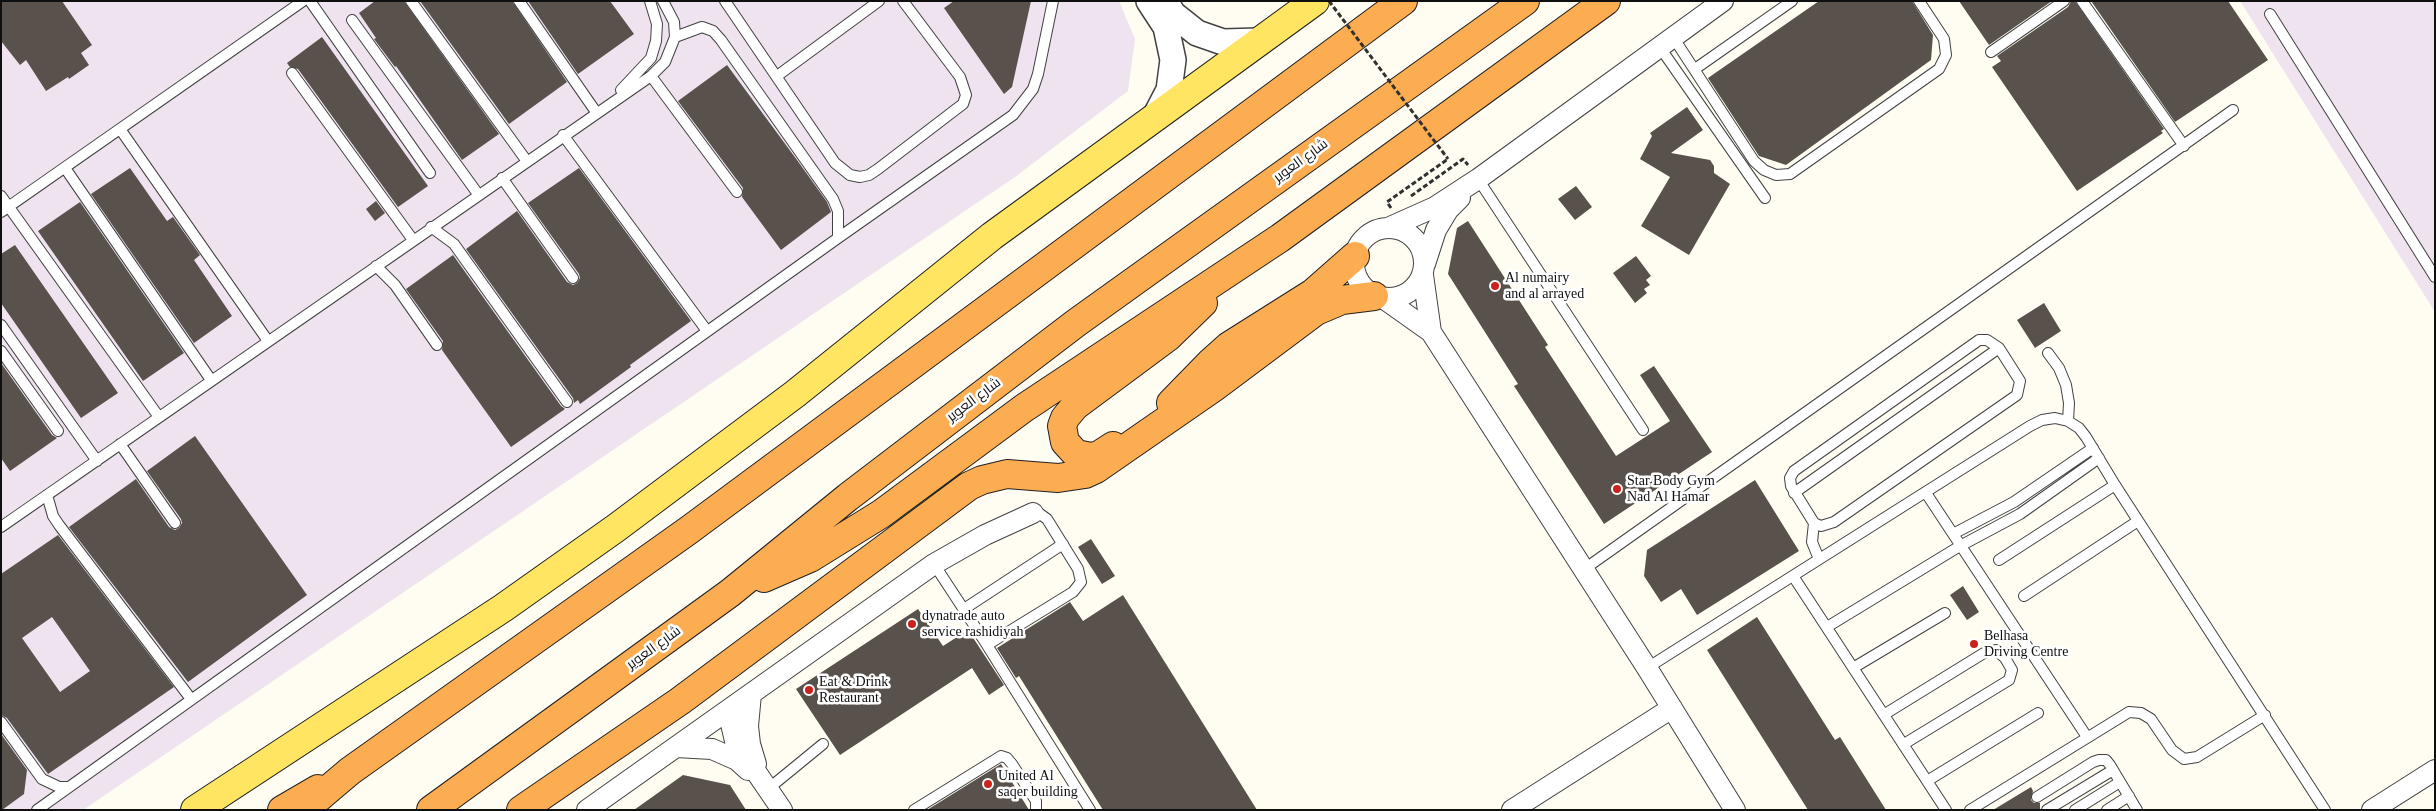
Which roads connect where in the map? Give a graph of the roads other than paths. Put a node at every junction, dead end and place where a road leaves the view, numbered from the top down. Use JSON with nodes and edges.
{"nodes":[{"id":1,"x":303,"y":1,"type":"edge"},
{"id":2,"x":310,"y":1,"type":"edge"},
{"id":3,"x":411,"y":1,"type":"edge"},
{"id":4,"x":519,"y":1,"type":"edge"},
{"id":5,"x":650,"y":1,"type":"edge"},
{"id":6,"x":663,"y":1,"type":"edge"},
{"id":7,"x":725,"y":1,"type":"edge"},
{"id":8,"x":879,"y":1,"type":"edge"},
{"id":9,"x":904,"y":1,"type":"edge"},
{"id":10,"x":1053,"y":1,"type":"edge"},
{"id":11,"x":1149,"y":1,"type":"edge"},
{"id":12,"x":1164,"y":1,"type":"edge"},
{"id":13,"x":1315,"y":1,"type":"edge"},
{"id":14,"x":1403,"y":1,"type":"edge"},
{"id":15,"x":1525,"y":1,"type":"edge"},
{"id":16,"x":1606,"y":1,"type":"edge"},
{"id":17,"x":1723,"y":1,"type":"edge"},
{"id":18,"x":1792,"y":1,"type":"edge"},
{"id":19,"x":1919,"y":1,"type":"edge"},
{"id":20,"x":2064,"y":1,"type":"edge"},
{"id":21,"x":2082,"y":1,"type":"edge"},
{"id":22,"x":1386,"y":9,"type":"edge"},
{"id":23,"x":2270,"y":14,"type":"dead end"},
{"id":24,"x":352,"y":20,"type":"dead end"},
{"id":25,"x":675,"y":37,"type":"junction"},
{"id":26,"x":1258,"y":41,"type":"junction"},
{"id":27,"x":1666,"y":42,"type":"junction"},
{"id":28,"x":1991,"y":52,"type":"dead end"},
{"id":29,"x":1695,"y":69,"type":"junction"},
{"id":30,"x":292,"y":73,"type":"dead end"},
{"id":31,"x":650,"y":76,"type":"junction"},
{"id":32,"x":777,"y":76,"type":"junction"},
{"id":33,"x":598,"y":110,"type":"junction"},
{"id":34,"x":2233,"y":110,"type":"dead end"},
{"id":35,"x":1155,"y":117,"type":"junction"},
{"id":36,"x":120,"y":129,"type":"junction"},
{"id":37,"x":564,"y":135,"type":"junction"},
{"id":38,"x":2184,"y":146,"type":"junction"},
{"id":39,"x":526,"y":160,"type":"junction"},
{"id":40,"x":65,"y":168,"type":"junction"},
{"id":41,"x":430,"y":172,"type":"dead end"},
{"id":42,"x":502,"y":178,"type":"junction"},
{"id":43,"x":1478,"y":180,"type":"junction"},
{"id":44,"x":737,"y":192,"type":"dead end"},
{"id":45,"x":478,"y":194,"type":"junction"},
{"id":46,"x":1,"y":196,"type":"edge"},
{"id":47,"x":1764,"y":198,"type":"dead end"},
{"id":48,"x":5,"y":209,"type":"edge"},
{"id":49,"x":431,"y":227,"type":"junction"},
{"id":50,"x":1388,"y":228,"type":"junction"},
{"id":51,"x":838,"y":238,"type":"junction"},
{"id":52,"x":413,"y":240,"type":"junction"},
{"id":53,"x":1354,"y":256,"type":"junction"},
{"id":54,"x":376,"y":266,"type":"junction"},
{"id":55,"x":1424,"y":271,"type":"junction"},
{"id":56,"x":1224,"y":275,"type":"junction"},
{"id":57,"x":2435,"y":277,"type":"edge"},
{"id":58,"x":574,"y":278,"type":"dead end"},
{"id":59,"x":1379,"y":297,"type":"junction"},
{"id":60,"x":1,"y":325,"type":"edge"},
{"id":61,"x":708,"y":331,"type":"junction"},
{"id":62,"x":1431,"y":332,"type":"junction"},
{"id":63,"x":268,"y":341,"type":"junction"},
{"id":64,"x":437,"y":345,"type":"dead end"},
{"id":65,"x":1999,"y":348,"type":"junction"},
{"id":66,"x":1,"y":351,"type":"edge"},
{"id":67,"x":2048,"y":353,"type":"dead end"},
{"id":68,"x":211,"y":380,"type":"junction"},
{"id":69,"x":567,"y":402,"type":"dead end"},
{"id":70,"x":159,"y":417,"type":"junction"},
{"id":71,"x":2068,"y":421,"type":"junction"},
{"id":72,"x":1643,"y":430,"type":"dead end"},
{"id":73,"x":58,"y":432,"type":"dead end"},
{"id":74,"x":120,"y":444,"type":"junction"},
{"id":75,"x":2093,"y":448,"type":"junction"},
{"id":76,"x":2098,"y":458,"type":"junction"},
{"id":77,"x":96,"y":461,"type":"junction"},
{"id":78,"x":2115,"y":485,"type":"junction"},
{"id":79,"x":1794,"y":493,"type":"junction"},
{"id":80,"x":1926,"y":493,"type":"junction"},
{"id":81,"x":46,"y":495,"type":"junction"},
{"id":82,"x":1032,"y":513,"type":"joint"},
{"id":83,"x":2138,"y":522,"type":"junction"},
{"id":84,"x":175,"y":523,"type":"dead end"},
{"id":85,"x":1814,"y":523,"type":"junction"},
{"id":86,"x":1,"y":527,"type":"edge"},
{"id":87,"x":1953,"y":534,"type":"junction"},
{"id":88,"x":1063,"y":544,"type":"junction"},
{"id":89,"x":1960,"y":546,"type":"junction"},
{"id":90,"x":1819,"y":559,"type":"junction"},
{"id":91,"x":1999,"y":560,"type":"dead end"},
{"id":92,"x":934,"y":564,"type":"junction"},
{"id":93,"x":1583,"y":570,"type":"junction"},
{"id":94,"x":1793,"y":576,"type":"junction"},
{"id":95,"x":730,"y":592,"type":"junction"},
{"id":96,"x":2024,"y":596,"type":"dead end"},
{"id":97,"x":964,"y":610,"type":"junction"},
{"id":98,"x":1945,"y":614,"type":"dead end"},
{"id":99,"x":1827,"y":627,"type":"junction"},
{"id":100,"x":987,"y":645,"type":"junction"},
{"id":101,"x":1647,"y":668,"type":"junction"},
{"id":102,"x":1853,"y":668,"type":"junction"},
{"id":103,"x":751,"y":694,"type":"junction"},
{"id":104,"x":191,"y":699,"type":"junction"},
{"id":105,"x":1672,"y":708,"type":"junction"},
{"id":106,"x":728,"y":710,"type":"junction"},
{"id":107,"x":2038,"y":713,"type":"dead end"},
{"id":108,"x":1885,"y":714,"type":"junction"},
{"id":109,"x":2265,"y":715,"type":"junction"},
{"id":110,"x":1,"y":722,"type":"edge"},
{"id":111,"x":2087,"y":737,"type":"junction"},
{"id":112,"x":823,"y":744,"type":"dead end"},
{"id":113,"x":1904,"y":744,"type":"junction"},
{"id":114,"x":676,"y":747,"type":"junction"},
{"id":115,"x":2113,"y":770,"type":"junction"},
{"id":116,"x":2435,"y":770,"type":"edge"},
{"id":117,"x":350,"y":771,"type":"junction"},
{"id":118,"x":1927,"y":781,"type":"junction"},
{"id":119,"x":2120,"y":782,"type":"junction"},
{"id":120,"x":68,"y":788,"type":"junction"},
{"id":121,"x":768,"y":788,"type":"junction"},
{"id":122,"x":2129,"y":796,"type":"junction"},
{"id":123,"x":2037,"y":797,"type":"dead end"},
{"id":124,"x":37,"y":810,"type":"edge"},
{"id":125,"x":195,"y":810,"type":"edge"},
{"id":126,"x":282,"y":810,"type":"edge"},
{"id":127,"x":304,"y":810,"type":"edge"},
{"id":128,"x":431,"y":810,"type":"edge"},
{"id":129,"x":521,"y":810,"type":"edge"},
{"id":130,"x":587,"y":810,"type":"edge"},
{"id":131,"x":782,"y":810,"type":"edge"},
{"id":132,"x":914,"y":810,"type":"edge"},
{"id":133,"x":1036,"y":810,"type":"edge"},
{"id":134,"x":1090,"y":810,"type":"edge"},
{"id":135,"x":1512,"y":810,"type":"edge"},
{"id":136,"x":1735,"y":810,"type":"edge"},
{"id":137,"x":1946,"y":810,"type":"edge"},
{"id":138,"x":1970,"y":810,"type":"edge"},
{"id":139,"x":2047,"y":810,"type":"edge"},
{"id":140,"x":2076,"y":810,"type":"edge"},
{"id":141,"x":2107,"y":810,"type":"edge"},
{"id":142,"x":2137,"y":810,"type":"edge"},
{"id":143,"x":2325,"y":810,"type":"edge"},
{"id":144,"x":2372,"y":810,"type":"edge"}],
"edges":[{"from":1,"to":36,"type":"lane"},
{"from":2,"to":41,"type":"lane"},
{"from":3,"to":39,"type":"lane"},
{"from":4,"to":33,"type":"lane"},
{"from":5,"to":33,"type":"lane"},
{"from":6,"to":25,"type":"lane"},
{"from":7,"to":32,"type":"lane"},
{"from":8,"to":32,"type":"lane"},
{"from":9,"to":32,"type":"lane"},
{"from":10,"to":51,"type":"lane"},
{"from":11,"to":35,"type":"street"},
{"from":12,"to":26,"type":"street"},
{"from":13,"to":26,"type":"main road"},
{"from":14,"to":22,"type":"highway"},
{"from":15,"to":95,"type":"highway","name":"شارع العوير"},
{"from":16,"to":56,"type":"highway"},
{"from":17,"to":27,"type":"street"},
{"from":18,"to":29,"type":"lane"},
{"from":19,"to":29,"type":"lane"},
{"from":20,"to":28,"type":"lane"},
{"from":21,"to":38,"type":"lane"},
{"from":22,"to":117,"type":"highway"},
{"from":23,"to":57,"type":"lane"},
{"from":24,"to":45,"type":"lane"},
{"from":25,"to":31,"type":"lane"},
{"from":25,"to":51,"type":"lane"},
{"from":26,"to":35,"type":"main road"},
{"from":27,"to":29,"type":"lane"},
{"from":27,"to":43,"type":"street"},
{"from":27,"to":47,"type":"lane"},
{"from":30,"to":52,"type":"lane"},
{"from":31,"to":33,"type":"lane"},
{"from":31,"to":44,"type":"lane"},
{"from":33,"to":37,"type":"lane"},
{"from":34,"to":38,"type":"lane"},
{"from":35,"to":125,"type":"main road"},
{"from":36,"to":40,"type":"lane"},
{"from":36,"to":63,"type":"lane"},
{"from":37,"to":39,"type":"lane"},
{"from":37,"to":61,"type":"lane"},
{"from":38,"to":93,"type":"lane"},
{"from":39,"to":42,"type":"lane"},
{"from":40,"to":48,"type":"lane"},
{"from":40,"to":68,"type":"lane"},
{"from":42,"to":45,"type":"lane"},
{"from":42,"to":58,"type":"lane"},
{"from":43,"to":50,"type":"street"},
{"from":43,"to":55,"type":"street"},
{"from":43,"to":72,"type":"lane"},
{"from":45,"to":49,"type":"lane"},
{"from":46,"to":48,"type":"lane"},
{"from":48,"to":70,"type":"lane"},
{"from":49,"to":52,"type":"lane"},
{"from":49,"to":69,"type":"lane"},
{"from":50,"to":53,"type":"street"},
{"from":50,"to":55,"type":"street"},
{"from":51,"to":61,"type":"lane"},
{"from":52,"to":54,"type":"lane"},
{"from":53,"to":56,"type":"highway"},
{"from":53,"to":59,"type":"street"},
{"from":54,"to":63,"type":"lane"},
{"from":54,"to":64,"type":"lane"},
{"from":55,"to":59,"type":"street"},
{"from":55,"to":62,"type":"street"},
{"from":56,"to":95,"type":"highway"},
{"from":59,"to":62,"type":"street"},
{"from":59,"to":129,"type":"highway"},
{"from":60,"to":77,"type":"lane"},
{"from":61,"to":104,"type":"lane"},
{"from":62,"to":93,"type":"street"},
{"from":63,"to":68,"type":"lane"},
{"from":65,"to":79,"type":"lane"},
{"from":65,"to":79,"type":"lane"},
{"from":65,"to":85,"type":"lane"},
{"from":66,"to":73,"type":"lane"},
{"from":67,"to":71,"type":"lane"},
{"from":68,"to":70,"type":"lane"},
{"from":70,"to":74,"type":"lane"},
{"from":71,"to":75,"type":"lane"},
{"from":71,"to":80,"type":"lane"},
{"from":74,"to":77,"type":"lane"},
{"from":74,"to":84,"type":"lane"},
{"from":75,"to":76,"type":"lane"},
{"from":75,"to":87,"type":"lane"},
{"from":76,"to":78,"type":"lane"},
{"from":76,"to":89,"type":"lane"},
{"from":77,"to":81,"type":"lane"},
{"from":78,"to":83,"type":"lane"},
{"from":78,"to":91,"type":"lane"},
{"from":79,"to":85,"type":"lane"},
{"from":80,"to":87,"type":"lane"},
{"from":80,"to":90,"type":"lane"},
{"from":81,"to":86,"type":"lane"},
{"from":81,"to":104,"type":"lane"},
{"from":82,"to":88,"type":"lane"},
{"from":82,"to":92,"type":"street"},
{"from":83,"to":96,"type":"lane"},
{"from":83,"to":109,"type":"lane"},
{"from":85,"to":90,"type":"lane"},
{"from":87,"to":89,"type":"lane"},
{"from":88,"to":97,"type":"lane"},
{"from":88,"to":100,"type":"lane"},
{"from":89,"to":99,"type":"lane"},
{"from":89,"to":111,"type":"lane"},
{"from":90,"to":94,"type":"lane"},
{"from":92,"to":97,"type":"lane"},
{"from":92,"to":103,"type":"street"},
{"from":93,"to":101,"type":"street"},
{"from":94,"to":99,"type":"lane"},
{"from":94,"to":101,"type":"lane"},
{"from":95,"to":128,"type":"highway","name":"شارع العوير"},
{"from":97,"to":100,"type":"lane"},
{"from":98,"to":102,"type":"lane"},
{"from":99,"to":102,"type":"lane"},
{"from":100,"to":134,"type":"lane"},
{"from":101,"to":105,"type":"street"},
{"from":102,"to":108,"type":"lane"},
{"from":103,"to":106,"type":"street"},
{"from":103,"to":121,"type":"street"},
{"from":104,"to":120,"type":"lane"},
{"from":105,"to":135,"type":"street"},
{"from":105,"to":136,"type":"street"},
{"from":106,"to":114,"type":"street"},
{"from":106,"to":121,"type":"street"},
{"from":107,"to":118,"type":"lane"},
{"from":108,"to":113,"type":"lane"},
{"from":108,"to":113,"type":"lane"},
{"from":109,"to":111,"type":"lane"},
{"from":109,"to":143,"type":"lane"},
{"from":110,"to":120,"type":"lane"},
{"from":111,"to":138,"type":"lane"},
{"from":112,"to":121,"type":"lane"},
{"from":113,"to":118,"type":"lane"},
{"from":114,"to":121,"type":"street"},
{"from":114,"to":130,"type":"street"},
{"from":115,"to":119,"type":"lane"},
{"from":115,"to":123,"type":"lane"},
{"from":115,"to":139,"type":"lane"},
{"from":116,"to":144,"type":"street"},
{"from":117,"to":126,"type":"highway"},
{"from":117,"to":127,"type":"highway"},
{"from":118,"to":137,"type":"lane"},
{"from":119,"to":122,"type":"lane"},
{"from":119,"to":140,"type":"lane"},
{"from":120,"to":124,"type":"lane"},
{"from":121,"to":131,"type":"street"},
{"from":122,"to":141,"type":"lane"},
{"from":122,"to":142,"type":"lane"},
{"from":132,"to":133,"type":"lane"}]}
